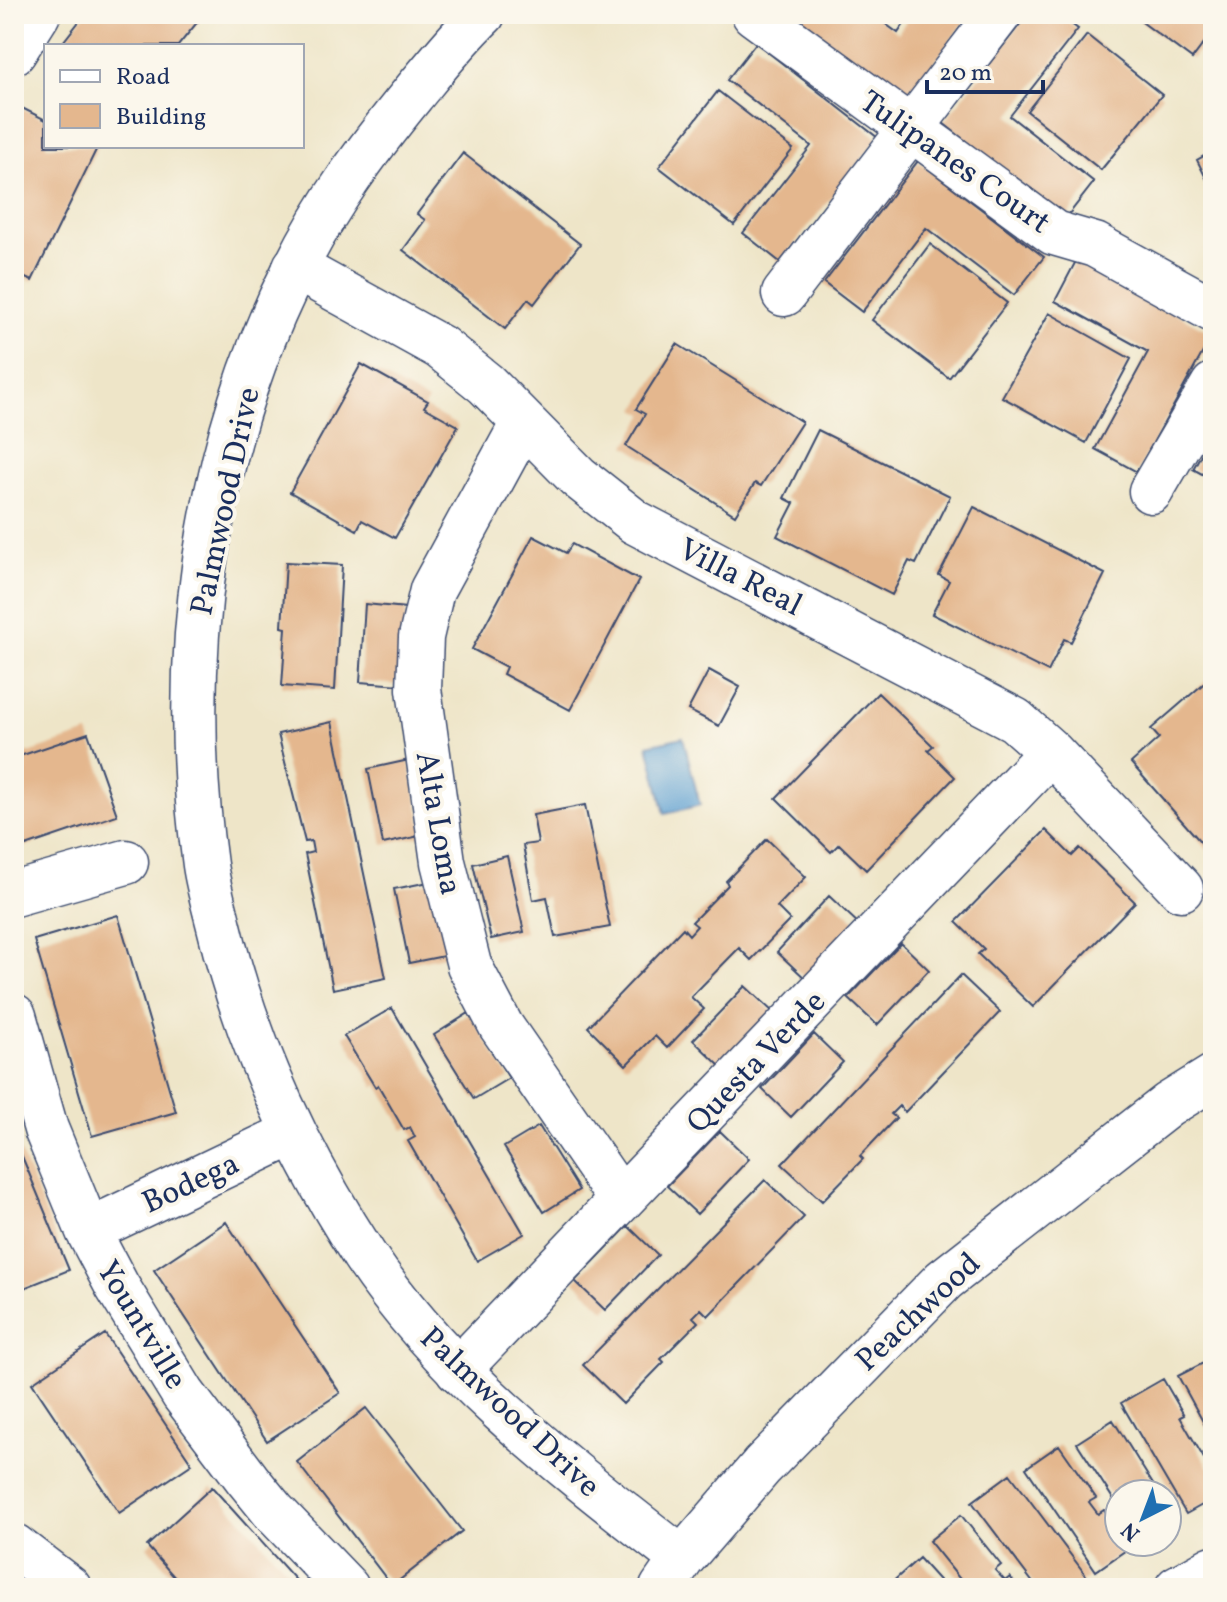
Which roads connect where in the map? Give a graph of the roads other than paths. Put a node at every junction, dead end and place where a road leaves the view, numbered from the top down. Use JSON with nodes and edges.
{"nodes":[{"id":1,"x":38,"y":14,"type":"edge"},
{"id":2,"x":483,"y":14,"type":"edge"},
{"id":3,"x":754,"y":14,"type":"edge"},
{"id":4,"x":999,"y":14,"type":"edge"},
{"id":5,"x":14,"y":52,"type":"edge"},
{"id":6,"x":911,"y":128,"type":"junction"},
{"id":7,"x":295,"y":267,"type":"junction"},
{"id":8,"x":784,"y":294,"type":"dead end"},
{"id":9,"x":1213,"y":310,"type":"edge"},
{"id":10,"x":1213,"y":385,"type":"edge"},
{"id":11,"x":523,"y":423,"type":"junction"},
{"id":12,"x":1151,"y":491,"type":"dead end"},
{"id":13,"x":1051,"y":752,"type":"junction"},
{"id":14,"x":126,"y":862,"type":"dead end"},
{"id":15,"x":1181,"y":889,"type":"dead end"},
{"id":16,"x":14,"y":894,"type":"edge"},
{"id":17,"x":14,"y":1016,"type":"edge"},
{"id":18,"x":1213,"y":1077,"type":"edge"},
{"id":19,"x":293,"y":1133,"type":"junction"},
{"id":20,"x":621,"y":1200,"type":"junction"},
{"id":21,"x":88,"y":1231,"type":"junction"},
{"id":22,"x":458,"y":1370,"type":"junction"},
{"id":23,"x":14,"y":1546,"type":"edge"},
{"id":24,"x":1213,"y":1568,"type":"edge"},
{"id":25,"x":672,"y":1574,"type":"edge"},
{"id":26,"x":69,"y":1588,"type":"edge"},
{"id":27,"x":347,"y":1588,"type":"edge"},
{"id":28,"x":1177,"y":1588,"type":"edge"}],
"edges":[{"from":1,"to":5,"type":"street"},
{"from":2,"to":7,"type":"street","name":"Palmwood Drive"},
{"from":3,"to":6,"type":"street","name":"Tulipanes Court"},
{"from":4,"to":6,"type":"street"},
{"from":6,"to":8,"type":"street"},
{"from":6,"to":9,"type":"street","name":"Tulipanes Court"},
{"from":7,"to":11,"type":"street","name":"Villa Real"},
{"from":7,"to":19,"type":"street","name":"Palmwood Drive"},
{"from":10,"to":12,"type":"street"},
{"from":11,"to":13,"type":"street","name":"Villa Real"},
{"from":11,"to":20,"type":"street","name":"Alta Loma"},
{"from":13,"to":15,"type":"street","name":"Villa Real"},
{"from":13,"to":20,"type":"street","name":"Questa Verde"},
{"from":14,"to":16,"type":"street"},
{"from":17,"to":21,"type":"street","name":"Yountville"},
{"from":18,"to":25,"type":"street","name":"Peachwood"},
{"from":19,"to":21,"type":"street","name":"Bodega"},
{"from":19,"to":22,"type":"street","name":"Palmwood Drive"},
{"from":20,"to":22,"type":"street","name":"Questa Verde"},
{"from":21,"to":27,"type":"street","name":"Yountville"},
{"from":22,"to":25,"type":"street","name":"Palmwood Drive"},
{"from":23,"to":26,"type":"street"},
{"from":24,"to":28,"type":"street"}]}
